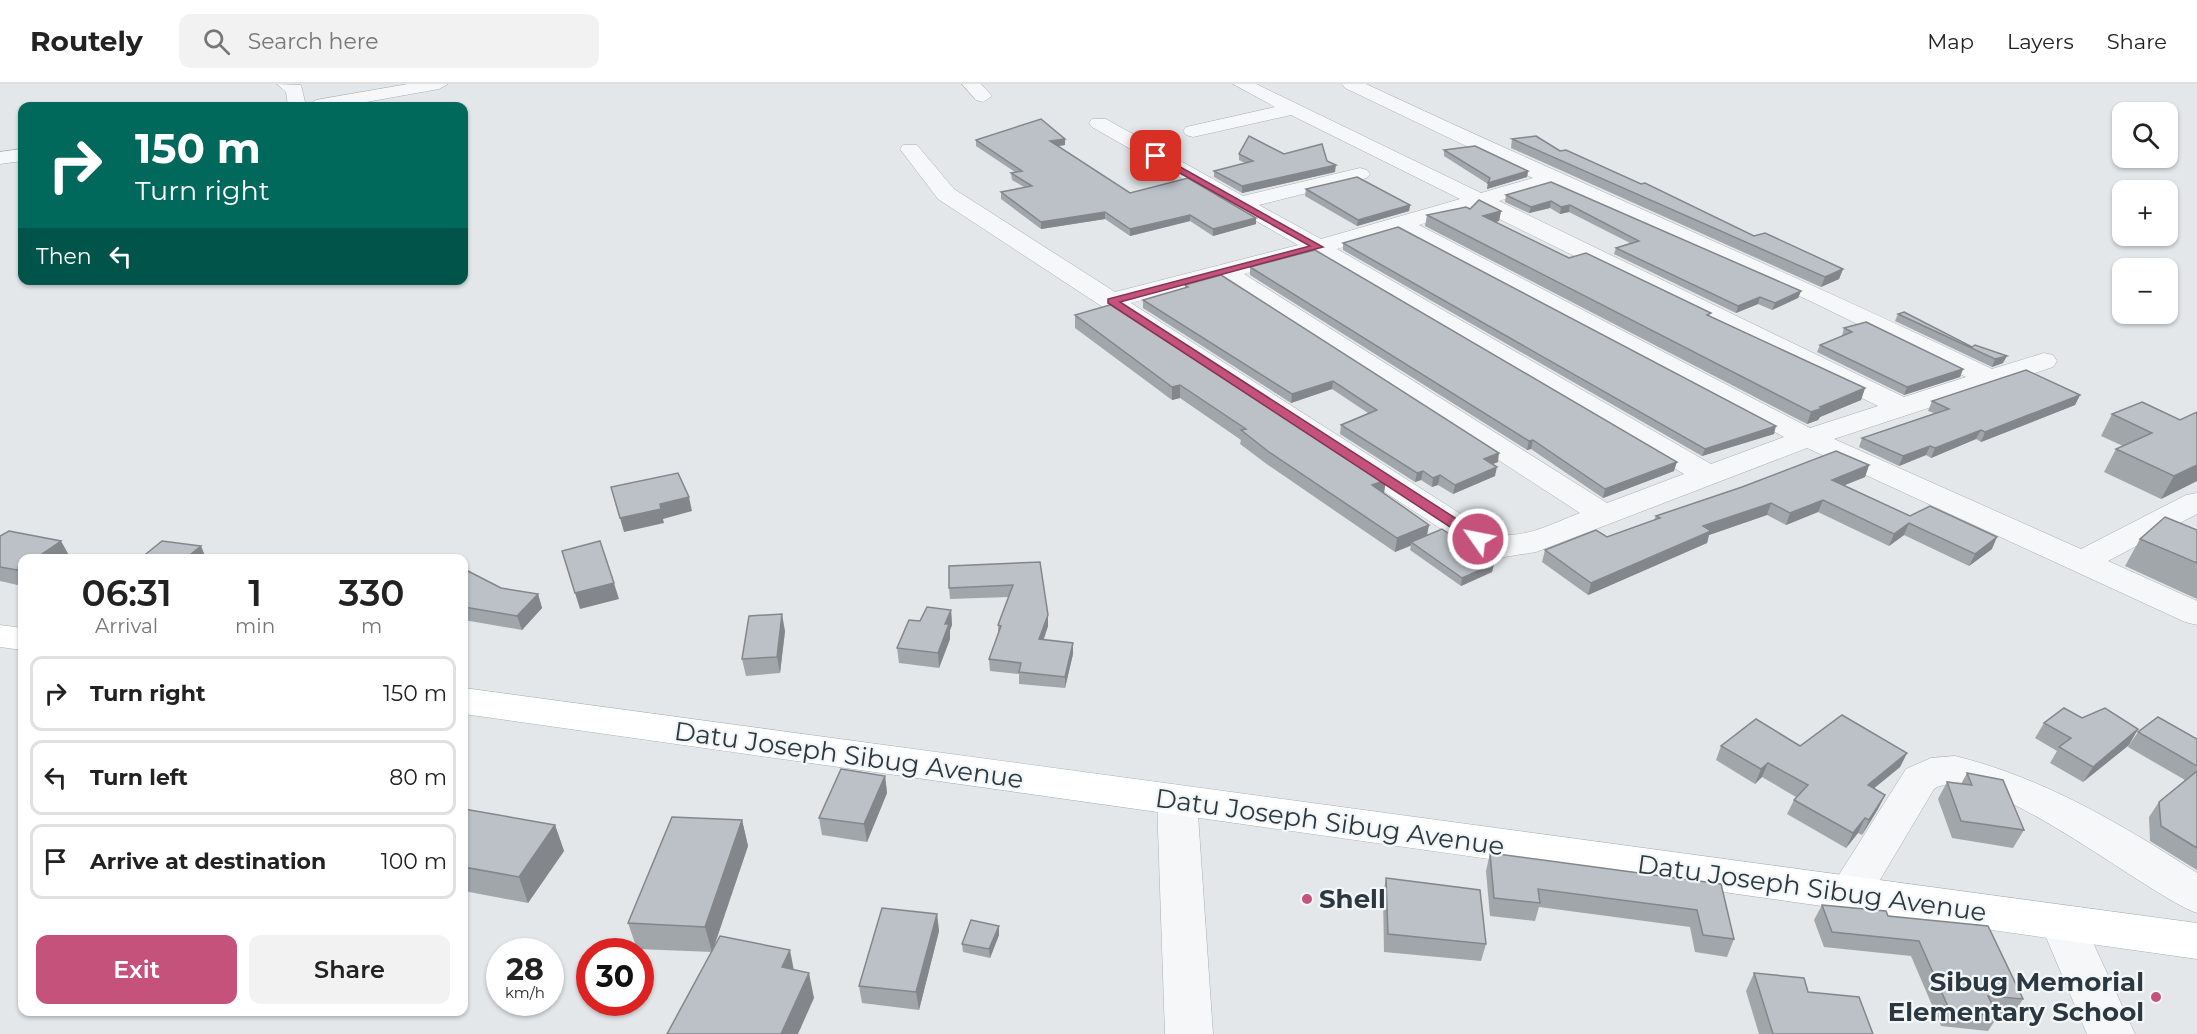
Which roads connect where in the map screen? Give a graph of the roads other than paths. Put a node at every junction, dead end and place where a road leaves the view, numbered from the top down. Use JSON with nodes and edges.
{"nodes":[{"id":1,"x":286,"y":84,"type":"edge"},
{"id":2,"x":439,"y":84,"type":"edge"},
{"id":3,"x":1242,"y":84,"type":"edge"},
{"id":4,"x":1351,"y":84,"type":"edge"},
{"id":5,"x":297,"y":102,"type":"edge"},
{"id":6,"x":338,"y":102,"type":"edge"},
{"id":7,"x":1293,"y":109,"type":"junction"},
{"id":8,"x":1099,"y":123,"type":"dead end"},
{"id":9,"x":1193,"y":131,"type":"dead end"},
{"id":10,"x":910,"y":149,"type":"dead end"},
{"id":11,"x":18,"y":156,"type":"edge"},
{"id":12,"x":0,"y":158,"type":"edge"},
{"id":13,"x":1359,"y":174,"type":"dead end"},
{"id":14,"x":1552,"y":179,"type":"junction"},
{"id":15,"x":1478,"y":200,"type":"junction"},
{"id":16,"x":1240,"y":203,"type":"junction"},
{"id":17,"x":1399,"y":223,"type":"junction"},
{"id":18,"x":1318,"y":247,"type":"junction"},
{"id":19,"x":1225,"y":272,"type":"junction"},
{"id":20,"x":1111,"y":301,"type":"junction"},
{"id":21,"x":2044,"y":361,"type":"dead end"},
{"id":22,"x":1991,"y":379,"type":"junction"},
{"id":23,"x":1902,"y":407,"type":"junction"},
{"id":24,"x":1808,"y":438,"type":"junction"},
{"id":25,"x":1709,"y":476,"type":"junction"},
{"id":26,"x":2197,"y":502,"type":"edge"},
{"id":27,"x":1604,"y":515,"type":"junction"},
{"id":28,"x":2082,"y":562,"type":"junction"},
{"id":29,"x":2197,"y":614,"type":"edge"},
{"id":30,"x":0,"y":636,"type":"edge"},
{"id":31,"x":18,"y":638,"type":"edge"},
{"id":32,"x":468,"y":702,"type":"edge"},
{"id":33,"x":1177,"y":800,"type":"junction"},
{"id":34,"x":1850,"y":893,"type":"junction"},
{"id":35,"x":2197,"y":896,"type":"edge"},
{"id":36,"x":2062,"y":923,"type":"junction"},
{"id":37,"x":2197,"y":941,"type":"edge"},
{"id":38,"x":1189,"y":1034,"type":"edge"},
{"id":39,"x":2111,"y":1034,"type":"edge"}],
"edges":[{"from":1,"to":5,"type":"street"},
{"from":2,"to":6,"type":"street"},
{"from":3,"to":7,"type":"street"},
{"from":4,"to":14,"type":"street"},
{"from":7,"to":9,"type":"street"},
{"from":7,"to":15,"type":"street"},
{"from":8,"to":16,"type":"street"},
{"from":10,"to":20,"type":"street"},
{"from":11,"to":12,"type":"street"},
{"from":13,"to":16,"type":"street"},
{"from":14,"to":15,"type":"street"},
{"from":14,"to":22,"type":"street"},
{"from":15,"to":17,"type":"street"},
{"from":15,"to":23,"type":"street"},
{"from":16,"to":18,"type":"street"},
{"from":17,"to":18,"type":"street"},
{"from":17,"to":24,"type":"street"},
{"from":18,"to":19,"type":"street"},
{"from":18,"to":25,"type":"street"},
{"from":19,"to":20,"type":"street"},
{"from":19,"to":27,"type":"street"},
{"from":20,"to":27,"type":"street"},
{"from":21,"to":22,"type":"street"},
{"from":22,"to":23,"type":"street"},
{"from":23,"to":24,"type":"street"},
{"from":24,"to":25,"type":"street"},
{"from":24,"to":28,"type":"street"},
{"from":25,"to":27,"type":"street"},
{"from":26,"to":28,"type":"street"},
{"from":28,"to":29,"type":"street"},
{"from":30,"to":31,"type":"main road"},
{"from":32,"to":33,"type":"main road","name":"Datu Joseph Sibug Avenue"},
{"from":33,"to":34,"type":"main road","name":"Datu Joseph Sibug Avenue"},
{"from":33,"to":38,"type":"street"},
{"from":34,"to":35,"type":"street"},
{"from":34,"to":36,"type":"main road","name":"Datu Joseph Sibug Avenue"},
{"from":36,"to":37,"type":"main road","name":"Datu Joseph Sibug Avenue"},
{"from":36,"to":39,"type":"street"}]}
